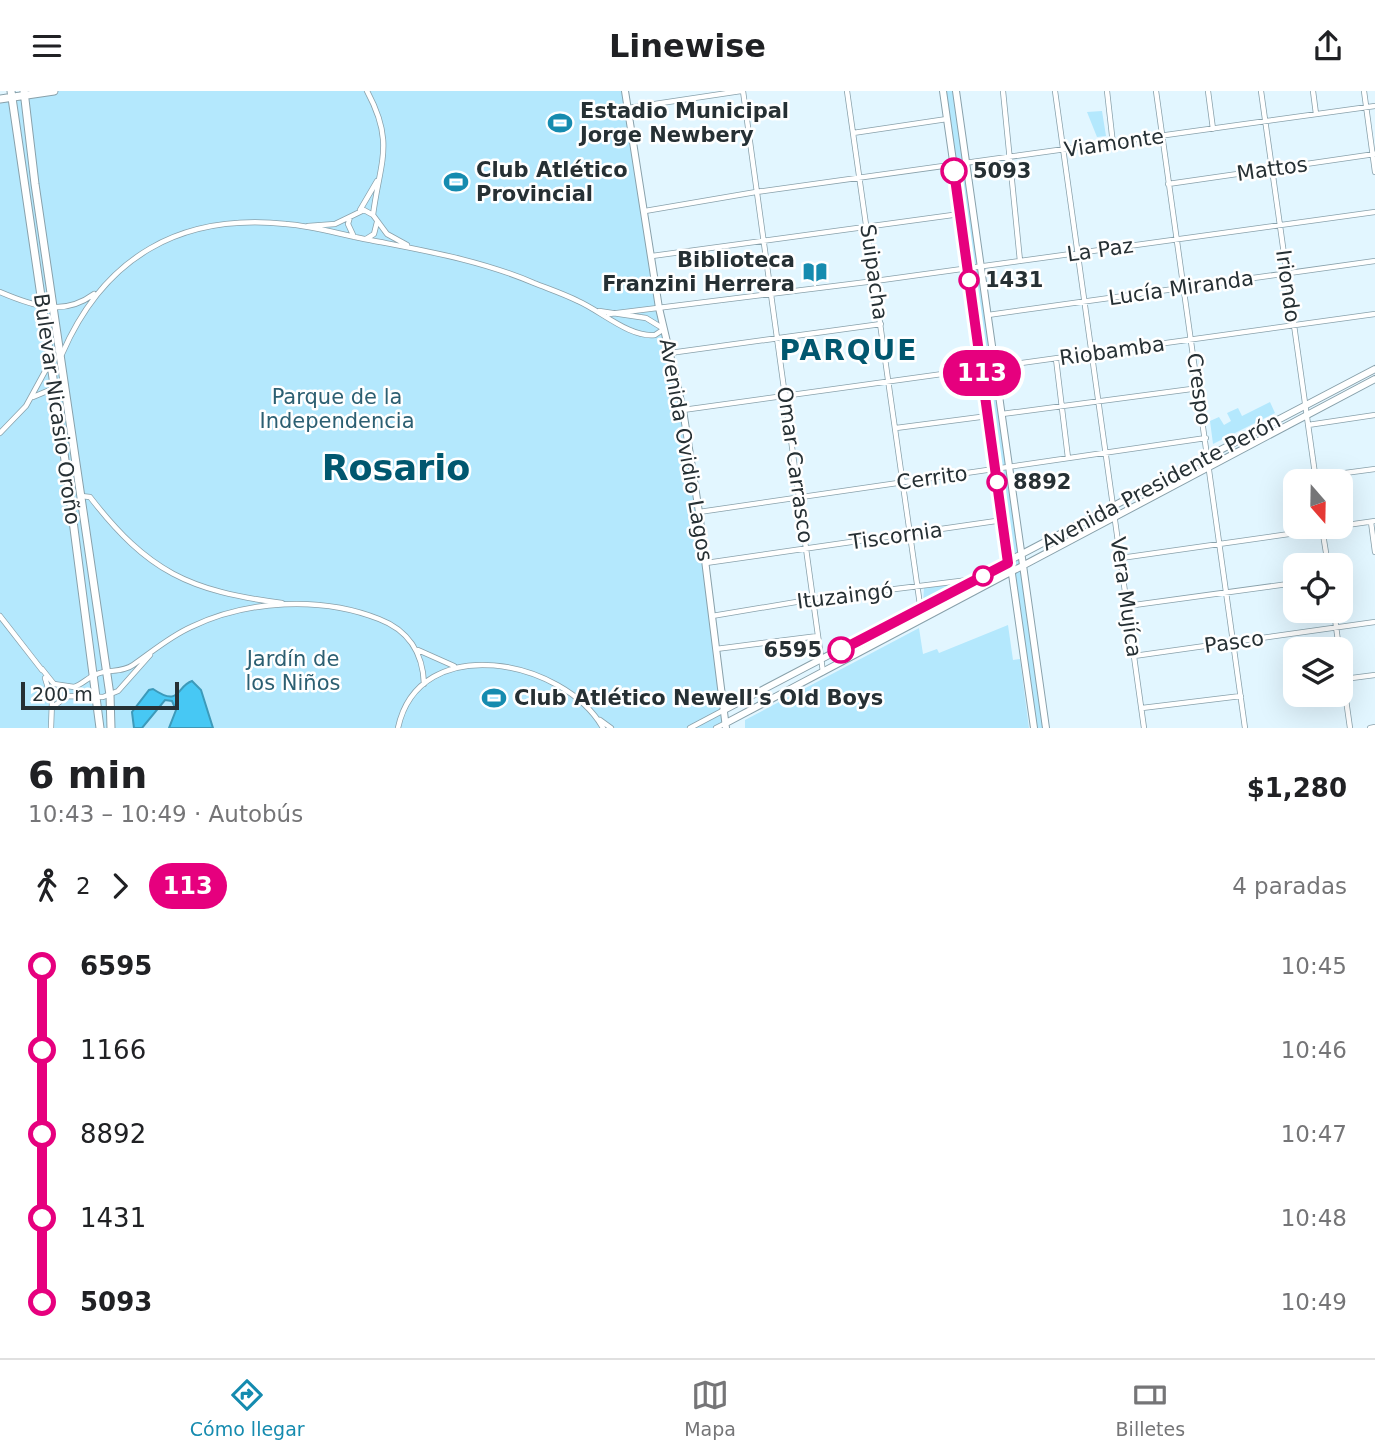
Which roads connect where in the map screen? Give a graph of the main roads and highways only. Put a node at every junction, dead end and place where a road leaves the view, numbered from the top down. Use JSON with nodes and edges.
{"nodes":[{"id":1,"x":54,"y":91,"type":"edge"},
{"id":2,"x":625,"y":91,"type":"edge"},
{"id":3,"x":943,"y":91,"type":"edge"},
{"id":4,"x":956,"y":91,"type":"edge"},
{"id":5,"x":24,"y":93,"type":"edge"},
{"id":6,"x":12,"y":94,"type":"edge"},
{"id":7,"x":0,"y":99,"type":"edge"},
{"id":8,"x":1375,"y":369,"type":"edge"},
{"id":9,"x":1375,"y":379,"type":"edge"},
{"id":10,"x":1021,"y":556,"type":"junction"},
{"id":11,"x":1008,"y":563,"type":"junction"},
{"id":12,"x":1023,"y":566,"type":"junction"},
{"id":13,"x":1010,"y":573,"type":"junction"},
{"id":14,"x":1031,"y":621,"type":"junction"},
{"id":15,"x":1018,"y":622,"type":"junction"},
{"id":16,"x":724,"y":711,"type":"junction"},
{"id":17,"x":726,"y":726,"type":"edge"},
{"id":18,"x":1034,"y":726,"type":"edge"},
{"id":19,"x":1046,"y":726,"type":"edge"},
{"id":20,"x":100,"y":728,"type":"edge"},
{"id":21,"x":111,"y":728,"type":"edge"}],
"edges":[{"from":1,"to":5,"type":"main road"},
{"from":2,"to":16,"type":"main road","name":"Avenida Ovidio Lagos"},
{"from":3,"to":11,"type":"main road"},
{"from":4,"to":10,"type":"main road"},
{"from":5,"to":6,"type":"main road"},
{"from":5,"to":21,"type":"main road","name":"Bulevar Nicasio Oroño"},
{"from":6,"to":7,"type":"main road"},
{"from":6,"to":20,"type":"main road","name":"Bulevar Nicasio Oroño"},
{"from":8,"to":10,"type":"main road","name":"Avenida Presidente Perón"},
{"from":9,"to":12,"type":"main road","name":"Avenida Presidente Perón"},
{"from":10,"to":11,"type":"main road","name":"Avenida Presidente Perón"},
{"from":10,"to":12,"type":"main road"},
{"from":11,"to":13,"type":"main road"},
{"from":11,"to":16,"type":"main road","name":"Avenida Presidente Perón"},
{"from":12,"to":13,"type":"main road","name":"Avenida Presidente Perón"},
{"from":12,"to":14,"type":"main road"},
{"from":13,"to":15,"type":"main road"},
{"from":13,"to":17,"type":"main road","name":"Avenida Presidente Perón"},
{"from":14,"to":15,"type":"main road"},
{"from":14,"to":19,"type":"main road"},
{"from":15,"to":18,"type":"main road"},
{"from":16,"to":17,"type":"main road","name":"Avenida Ovidio Lagos"},
{"from":18,"to":19,"type":"main road"}]}
